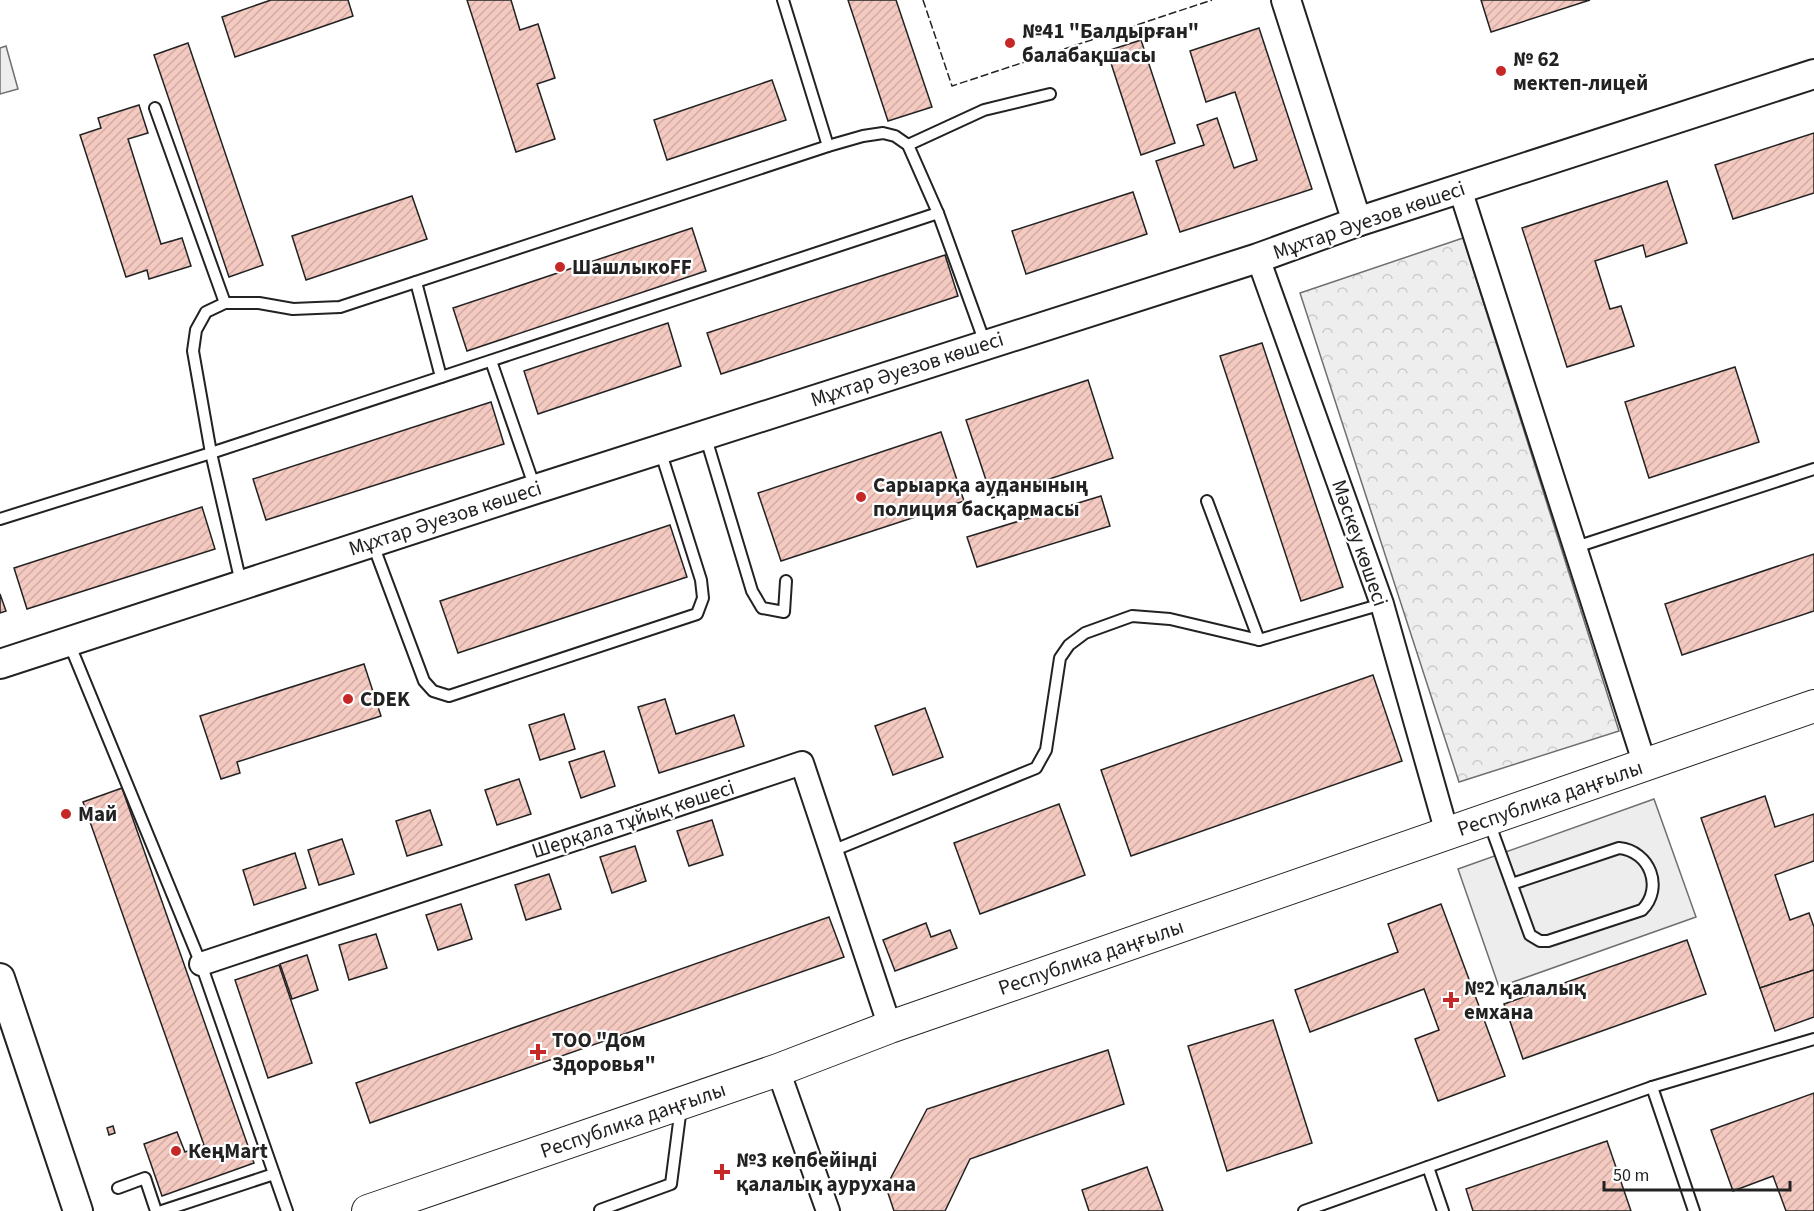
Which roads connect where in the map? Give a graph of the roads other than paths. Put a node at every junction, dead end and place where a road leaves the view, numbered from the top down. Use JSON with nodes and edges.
{"nodes":[{"id":1,"x":783,"y":0,"type":"edge"},
{"id":2,"x":1286,"y":0,"type":"edge"},
{"id":3,"x":1814,"y":74,"type":"edge"},
{"id":4,"x":1050,"y":94,"type":"dead end"},
{"id":5,"x":155,"y":108,"type":"dead end"},
{"id":6,"x":908,"y":145,"type":"junction"},
{"id":7,"x":828,"y":146,"type":"junction"},
{"id":8,"x":1460,"y":189,"type":"junction"},
{"id":9,"x":938,"y":213,"type":"junction"},
{"id":10,"x":1357,"y":222,"type":"junction"},
{"id":11,"x":1258,"y":258,"type":"junction"},
{"id":12,"x":416,"y":282,"type":"junction"},
{"id":13,"x":225,"y":303,"type":"junction"},
{"id":14,"x":985,"y":344,"type":"junction"},
{"id":15,"x":491,"y":361,"type":"junction"},
{"id":16,"x":441,"y":377,"type":"junction"},
{"id":17,"x":705,"y":435,"type":"junction"},
{"id":18,"x":660,"y":449,"type":"junction"},
{"id":19,"x":211,"y":453,"type":"junction"},
{"id":20,"x":1814,"y":469,"type":"edge"},
{"id":21,"x":536,"y":489,"type":"junction"},
{"id":22,"x":1207,"y":501,"type":"dead end"},
{"id":23,"x":0,"y":519,"type":"edge"},
{"id":24,"x":372,"y":542,"type":"junction"},
{"id":25,"x":1576,"y":547,"type":"junction"},
{"id":26,"x":786,"y":581,"type":"dead end"},
{"id":27,"x":241,"y":584,"type":"junction"},
{"id":28,"x":1382,"y":604,"type":"junction"},
{"id":29,"x":1258,"y":640,"type":"junction"},
{"id":30,"x":69,"y":641,"type":"junction"},
{"id":31,"x":0,"y":664,"type":"edge"},
{"id":32,"x":1814,"y":706,"type":"edge"},
{"id":33,"x":1645,"y":765,"type":"junction"},
{"id":34,"x":1488,"y":819,"type":"junction"},
{"id":35,"x":1447,"y":833,"type":"junction"},
{"id":36,"x":832,"y":851,"type":"junction"},
{"id":37,"x":1512,"y":884,"type":"junction"},
{"id":38,"x":201,"y":964,"type":"junction"},
{"id":39,"x":0,"y":978,"type":"edge"},
{"id":40,"x":890,"y":1027,"type":"junction"},
{"id":41,"x":1814,"y":1039,"type":"edge"},
{"id":42,"x":778,"y":1070,"type":"junction"},
{"id":43,"x":1652,"y":1087,"type":"junction"},
{"id":44,"x":682,"y":1104,"type":"junction"},
{"id":45,"x":1428,"y":1167,"type":"junction"},
{"id":46,"x":274,"y":1174,"type":"junction"},
{"id":47,"x":118,"y":1188,"type":"dead end"},
{"id":48,"x":379,"y":1209,"type":"edge"},
{"id":49,"x":600,"y":1210,"type":"edge"},
{"id":50,"x":78,"y":1211,"type":"edge"},
{"id":51,"x":156,"y":1211,"type":"edge"},
{"id":52,"x":162,"y":1211,"type":"edge"},
{"id":53,"x":287,"y":1211,"type":"edge"},
{"id":54,"x":828,"y":1211,"type":"edge"},
{"id":55,"x":1304,"y":1211,"type":"edge"},
{"id":56,"x":1443,"y":1211,"type":"edge"},
{"id":57,"x":1694,"y":1211,"type":"edge"}],
"edges":[{"from":1,"to":7,"type":"lane"},
{"from":2,"to":10,"type":"street"},
{"from":3,"to":8,"type":"street","name":"Мұхтар Әуезов көшесі"},
{"from":4,"to":6,"type":"lane"},
{"from":5,"to":13,"type":"lane"},
{"from":6,"to":7,"type":"lane"},
{"from":6,"to":9,"type":"lane"},
{"from":7,"to":12,"type":"lane"},
{"from":8,"to":10,"type":"street","name":"Мұхтар Әуезов көшесі"},
{"from":8,"to":25,"type":"street"},
{"from":9,"to":14,"type":"lane"},
{"from":9,"to":15,"type":"lane"},
{"from":10,"to":11,"type":"street","name":"Мұхтар Әуезов көшесі"},
{"from":11,"to":14,"type":"street","name":"Мұхтар Әуезов көшесі"},
{"from":11,"to":28,"type":"street","name":"Мәскеу көшесі"},
{"from":12,"to":13,"type":"lane"},
{"from":12,"to":16,"type":"lane"},
{"from":13,"to":19,"type":"lane"},
{"from":14,"to":17,"type":"street","name":"Мұхтар Әуезов көшесі"},
{"from":15,"to":16,"type":"lane"},
{"from":15,"to":21,"type":"lane"},
{"from":16,"to":19,"type":"lane"},
{"from":17,"to":18,"type":"street","name":"Мұхтар Әуезов көшесі"},
{"from":17,"to":26,"type":"lane"},
{"from":18,"to":21,"type":"street","name":"Мұхтар Әуезов көшесі"},
{"from":18,"to":24,"type":"lane"},
{"from":19,"to":23,"type":"lane"},
{"from":19,"to":27,"type":"lane"},
{"from":20,"to":25,"type":"lane"},
{"from":21,"to":24,"type":"street","name":"Мұхтар Әуезов көшесі"},
{"from":22,"to":29,"type":"lane"},
{"from":24,"to":27,"type":"street","name":"Мұхтар Әуезов көшесі"},
{"from":25,"to":33,"type":"street"},
{"from":27,"to":30,"type":"street","name":"Мұхтар Әуезов көшесі"},
{"from":28,"to":29,"type":"lane"},
{"from":28,"to":35,"type":"street","name":"Мәскеу көшесі"},
{"from":29,"to":36,"type":"lane"},
{"from":30,"to":31,"type":"street","name":"Мұхтар Әуезов көшесі"},
{"from":30,"to":38,"type":"lane"},
{"from":32,"to":33,"type":"main road","name":"Республика даңғылы"},
{"from":33,"to":34,"type":"main road","name":"Республика даңғылы"},
{"from":34,"to":35,"type":"main road","name":"Республика даңғылы"},
{"from":34,"to":37,"type":"lane"},
{"from":35,"to":40,"type":"main road","name":"Республика даңғылы"},
{"from":36,"to":38,"type":"street","name":"Шерқала тұйық көшесі"},
{"from":36,"to":40,"type":"street","name":"Шерқала тұйық көшесі"},
{"from":37,"to":37,"type":"lane"},
{"from":38,"to":46,"type":"lane"},
{"from":39,"to":50,"type":"street"},
{"from":40,"to":42,"type":"main road","name":"Республика даңғылы"},
{"from":41,"to":43,"type":"lane"},
{"from":42,"to":44,"type":"main road","name":"Республика даңғылы"},
{"from":42,"to":54,"type":"street"},
{"from":43,"to":45,"type":"lane"},
{"from":43,"to":57,"type":"lane"},
{"from":44,"to":48,"type":"main road","name":"Республика даңғылы"},
{"from":44,"to":49,"type":"lane"},
{"from":45,"to":55,"type":"lane"},
{"from":45,"to":56,"type":"lane"},
{"from":46,"to":52,"type":"lane"},
{"from":46,"to":53,"type":"lane"},
{"from":47,"to":51,"type":"lane"}]}
